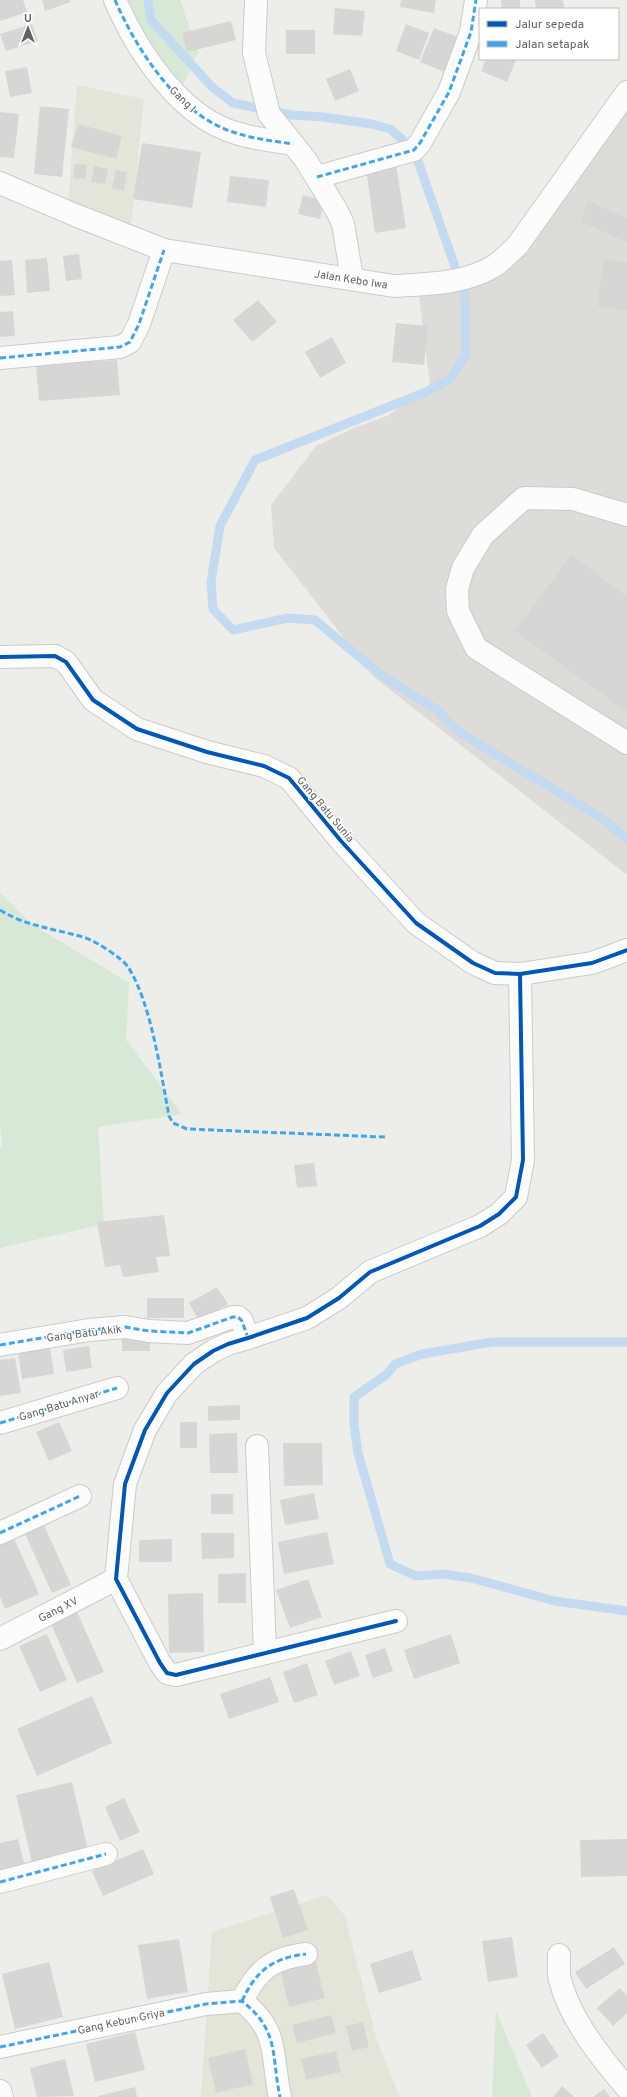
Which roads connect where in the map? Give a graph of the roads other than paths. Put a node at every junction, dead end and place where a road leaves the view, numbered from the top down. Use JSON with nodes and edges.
{"nodes":[{"id":1,"x":115,"y":0,"type":"edge"},
{"id":2,"x":256,"y":0,"type":"edge"},
{"id":3,"x":476,"y":0,"type":"edge"},
{"id":4,"x":627,"y":92,"type":"edge"},
{"id":5,"x":293,"y":144,"type":"junction"},
{"id":6,"x":317,"y":177,"type":"junction"},
{"id":7,"x":0,"y":183,"type":"edge"},
{"id":8,"x":164,"y":250,"type":"junction"},
{"id":9,"x":352,"y":278,"type":"junction"},
{"id":10,"x":0,"y":358,"type":"edge"},
{"id":11,"x":627,"y":515,"type":"edge"},
{"id":12,"x":0,"y":657,"type":"edge"},
{"id":13,"x":627,"y":743,"type":"edge"},
{"id":14,"x":627,"y":950,"type":"edge"},
{"id":15,"x":520,"y":974,"type":"junction"},
{"id":16,"x":248,"y":1338,"type":"junction"},
{"id":17,"x":0,"y":1345,"type":"edge"},
{"id":18,"x":117,"y":1388,"type":"dead end"},
{"id":19,"x":0,"y":1423,"type":"edge"},
{"id":20,"x":257,"y":1446,"type":"dead end"},
{"id":21,"x":80,"y":1496,"type":"dead end"},
{"id":22,"x":0,"y":1533,"type":"edge"},
{"id":23,"x":116,"y":1579,"type":"junction"},
{"id":24,"x":396,"y":1621,"type":"dead end"},
{"id":25,"x":0,"y":1639,"type":"edge"},
{"id":26,"x":265,"y":1652,"type":"junction"},
{"id":27,"x":106,"y":1854,"type":"dead end"},
{"id":28,"x":0,"y":1882,"type":"edge"},
{"id":29,"x":306,"y":1954,"type":"dead end"},
{"id":30,"x":559,"y":1955,"type":"dead end"},
{"id":31,"x":242,"y":2001,"type":"junction"},
{"id":32,"x":0,"y":2047,"type":"edge"},
{"id":33,"x":627,"y":2088,"type":"edge"},
{"id":34,"x":0,"y":2091,"type":"edge"},
{"id":35,"x":2,"y":2097,"type":"edge"},
{"id":36,"x":280,"y":2097,"type":"edge"}],
"edges":[{"from":1,"to":5,"type":"street","name":"Gang I"},
{"from":2,"to":5,"type":"street"},
{"from":3,"to":6,"type":"street"},
{"from":4,"to":9,"type":"street","name":"Jalan Kebo Iwa"},
{"from":5,"to":6,"type":"street"},
{"from":6,"to":9,"type":"street"},
{"from":7,"to":8,"type":"street","name":"Jalan Kebo Iwa"},
{"from":8,"to":9,"type":"street","name":"Jalan Kebo Iwa"},
{"from":8,"to":10,"type":"street"},
{"from":11,"to":13,"type":"street"},
{"from":12,"to":15,"type":"street","name":"Gang Batu Sunia"},
{"from":14,"to":15,"type":"street","name":"Gang Batu Sunia"},
{"from":15,"to":16,"type":"street"},
{"from":16,"to":17,"type":"street","name":"Gang Batu Akik"},
{"from":16,"to":23,"type":"street"},
{"from":18,"to":19,"type":"street","name":"Gang Batu Anyar"},
{"from":20,"to":26,"type":"street"},
{"from":21,"to":22,"type":"street"},
{"from":23,"to":25,"type":"street","name":"Gang XV"},
{"from":23,"to":26,"type":"street"},
{"from":24,"to":26,"type":"street"},
{"from":27,"to":28,"type":"street"},
{"from":29,"to":31,"type":"street"},
{"from":30,"to":33,"type":"street"},
{"from":31,"to":32,"type":"street","name":"Gang Kebun Griya"},
{"from":31,"to":36,"type":"street"},
{"from":34,"to":35,"type":"street"}]}
